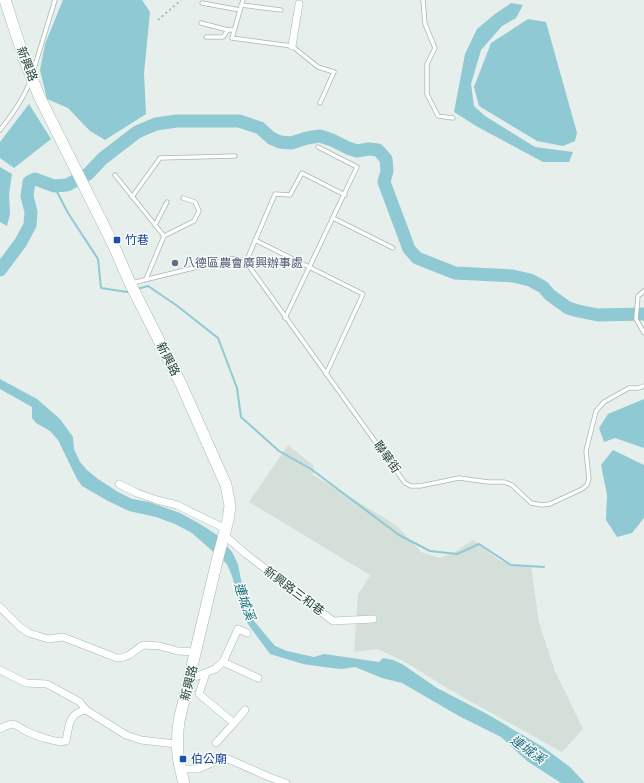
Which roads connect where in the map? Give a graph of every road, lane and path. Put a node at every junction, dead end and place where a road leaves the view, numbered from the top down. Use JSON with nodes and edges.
{"nodes":[{"id":1,"x":4,"y":0,"type":"edge"},
{"id":2,"x":55,"y":0,"type":"edge"},
{"id":3,"x":181,"y":0,"type":"edge"},
{"id":4,"x":243,"y":0,"type":"edge"},
{"id":5,"x":423,"y":0,"type":"edge"},
{"id":6,"x":202,"y":3,"type":"dead end"},
{"id":7,"x":299,"y":4,"type":"dead end"},
{"id":8,"x":241,"y":5,"type":"junction"},
{"id":9,"x":240,"y":10,"type":"junction"},
{"id":10,"x":281,"y":10,"type":"dead end"},
{"id":11,"x":158,"y":20,"type":"dead end"},
{"id":12,"x":201,"y":23,"type":"dead end"},
{"id":13,"x":228,"y":30,"type":"junction"},
{"id":14,"x":234,"y":30,"type":"junction"},
{"id":15,"x":206,"y":37,"type":"dead end"},
{"id":16,"x":292,"y":46,"type":"junction"},
{"id":17,"x":31,"y":78,"type":"junction"},
{"id":18,"x":320,"y":103,"type":"dead end"},
{"id":19,"x":453,"y":118,"type":"dead end"},
{"id":20,"x":0,"y":130,"type":"edge"},
{"id":21,"x":318,"y":147,"type":"dead end"},
{"id":22,"x":235,"y":156,"type":"dead end"},
{"id":23,"x":115,"y":175,"type":"dead end"},
{"id":24,"x":345,"y":195,"type":"junction"},
{"id":25,"x":132,"y":197,"type":"junction"},
{"id":26,"x":183,"y":198,"type":"dead end"},
{"id":27,"x":166,"y":202,"type":"dead end"},
{"id":28,"x":333,"y":218,"type":"junction"},
{"id":29,"x":155,"y":225,"type":"junction"},
{"id":30,"x":164,"y":236,"type":"junction"},
{"id":31,"x":255,"y":240,"type":"junction"},
{"id":32,"x":393,"y":248,"type":"dead end"},
{"id":33,"x":246,"y":262,"type":"junction"},
{"id":34,"x":310,"y":267,"type":"junction"},
{"id":35,"x":146,"y":280,"type":"junction"},
{"id":36,"x":132,"y":288,"type":"junction"},
{"id":37,"x":644,"y":291,"type":"edge"},
{"id":38,"x":286,"y":318,"type":"junction"},
{"id":39,"x":644,"y":333,"type":"edge"},
{"id":40,"x":326,"y":374,"type":"junction"},
{"id":41,"x":644,"y":386,"type":"edge"},
{"id":42,"x":119,"y":484,"type":"dead end"},
{"id":43,"x":225,"y":534,"type":"junction"},
{"id":44,"x":0,"y":607,"type":"edge"},
{"id":45,"x":373,"y":618,"type":"dead end"},
{"id":46,"x":247,"y":633,"type":"dead end"},
{"id":47,"x":196,"y":652,"type":"junction"},
{"id":48,"x":223,"y":662,"type":"junction"},
{"id":49,"x":0,"y":670,"type":"edge"},
{"id":50,"x":206,"y":673,"type":"junction"},
{"id":51,"x":258,"y":678,"type":"dead end"},
{"id":52,"x":190,"y":679,"type":"junction"},
{"id":53,"x":86,"y":710,"type":"junction"},
{"id":54,"x":245,"y":710,"type":"dead end"},
{"id":55,"x":234,"y":723,"type":"junction"},
{"id":56,"x":0,"y":730,"type":"edge"},
{"id":57,"x":216,"y":743,"type":"dead end"},
{"id":58,"x":176,"y":744,"type":"junction"},
{"id":59,"x":180,"y":769,"type":"junction"},
{"id":60,"x":184,"y":783,"type":"edge"},
{"id":61,"x":286,"y":783,"type":"edge"}],
"edges":[{"from":1,"to":17,"type":"street","name":"新興路"},
{"from":2,"to":17,"type":"lane"},
{"from":3,"to":11,"type":"path"},
{"from":4,"to":8,"type":"lane"},
{"from":5,"to":19,"type":"lane"},
{"from":6,"to":9,"type":"lane"},
{"from":7,"to":16,"type":"street"},
{"from":8,"to":9,"type":"lane"},
{"from":8,"to":10,"type":"lane"},
{"from":9,"to":14,"type":"lane"},
{"from":12,"to":13,"type":"lane"},
{"from":13,"to":14,"type":"lane"},
{"from":13,"to":15,"type":"lane"},
{"from":14,"to":16,"type":"lane"},
{"from":16,"to":18,"type":"lane"},
{"from":17,"to":20,"type":"lane"},
{"from":17,"to":36,"type":"street","name":"新興路"},
{"from":21,"to":24,"type":"lane"},
{"from":22,"to":25,"type":"lane"},
{"from":23,"to":25,"type":"lane"},
{"from":24,"to":28,"type":"lane"},
{"from":24,"to":31,"type":"lane"},
{"from":25,"to":29,"type":"lane"},
{"from":26,"to":30,"type":"lane"},
{"from":27,"to":29,"type":"lane"},
{"from":28,"to":32,"type":"lane"},
{"from":28,"to":34,"type":"lane"},
{"from":29,"to":30,"type":"lane"},
{"from":30,"to":35,"type":"lane"},
{"from":31,"to":33,"type":"lane"},
{"from":31,"to":34,"type":"lane"},
{"from":33,"to":35,"type":"lane"},
{"from":33,"to":38,"type":"lane","name":"聯華街"},
{"from":34,"to":38,"type":"lane"},
{"from":34,"to":40,"type":"lane"},
{"from":35,"to":36,"type":"lane"},
{"from":36,"to":43,"type":"street","name":"新興路"},
{"from":37,"to":39,"type":"lane"},
{"from":38,"to":40,"type":"lane","name":"聯華街"},
{"from":40,"to":41,"type":"lane","name":"聯華街"},
{"from":42,"to":43,"type":"street","name":"新興路三和巷"},
{"from":43,"to":45,"type":"street","name":"新興路三和巷"},
{"from":43,"to":47,"type":"street","name":"新興路"},
{"from":44,"to":47,"type":"street"},
{"from":46,"to":48,"type":"street"},
{"from":47,"to":52,"type":"street","name":"新興路"},
{"from":48,"to":50,"type":"street"},
{"from":48,"to":51,"type":"street"},
{"from":49,"to":53,"type":"street"},
{"from":50,"to":52,"type":"street"},
{"from":50,"to":55,"type":"street"},
{"from":52,"to":58,"type":"street","name":"新興路"},
{"from":53,"to":56,"type":"street"},
{"from":53,"to":58,"type":"street"},
{"from":54,"to":55,"type":"street"},
{"from":55,"to":57,"type":"street"},
{"from":58,"to":59,"type":"street","name":"新興路"},
{"from":59,"to":60,"type":"street","name":"新興路"},
{"from":59,"to":61,"type":"street"}]}
